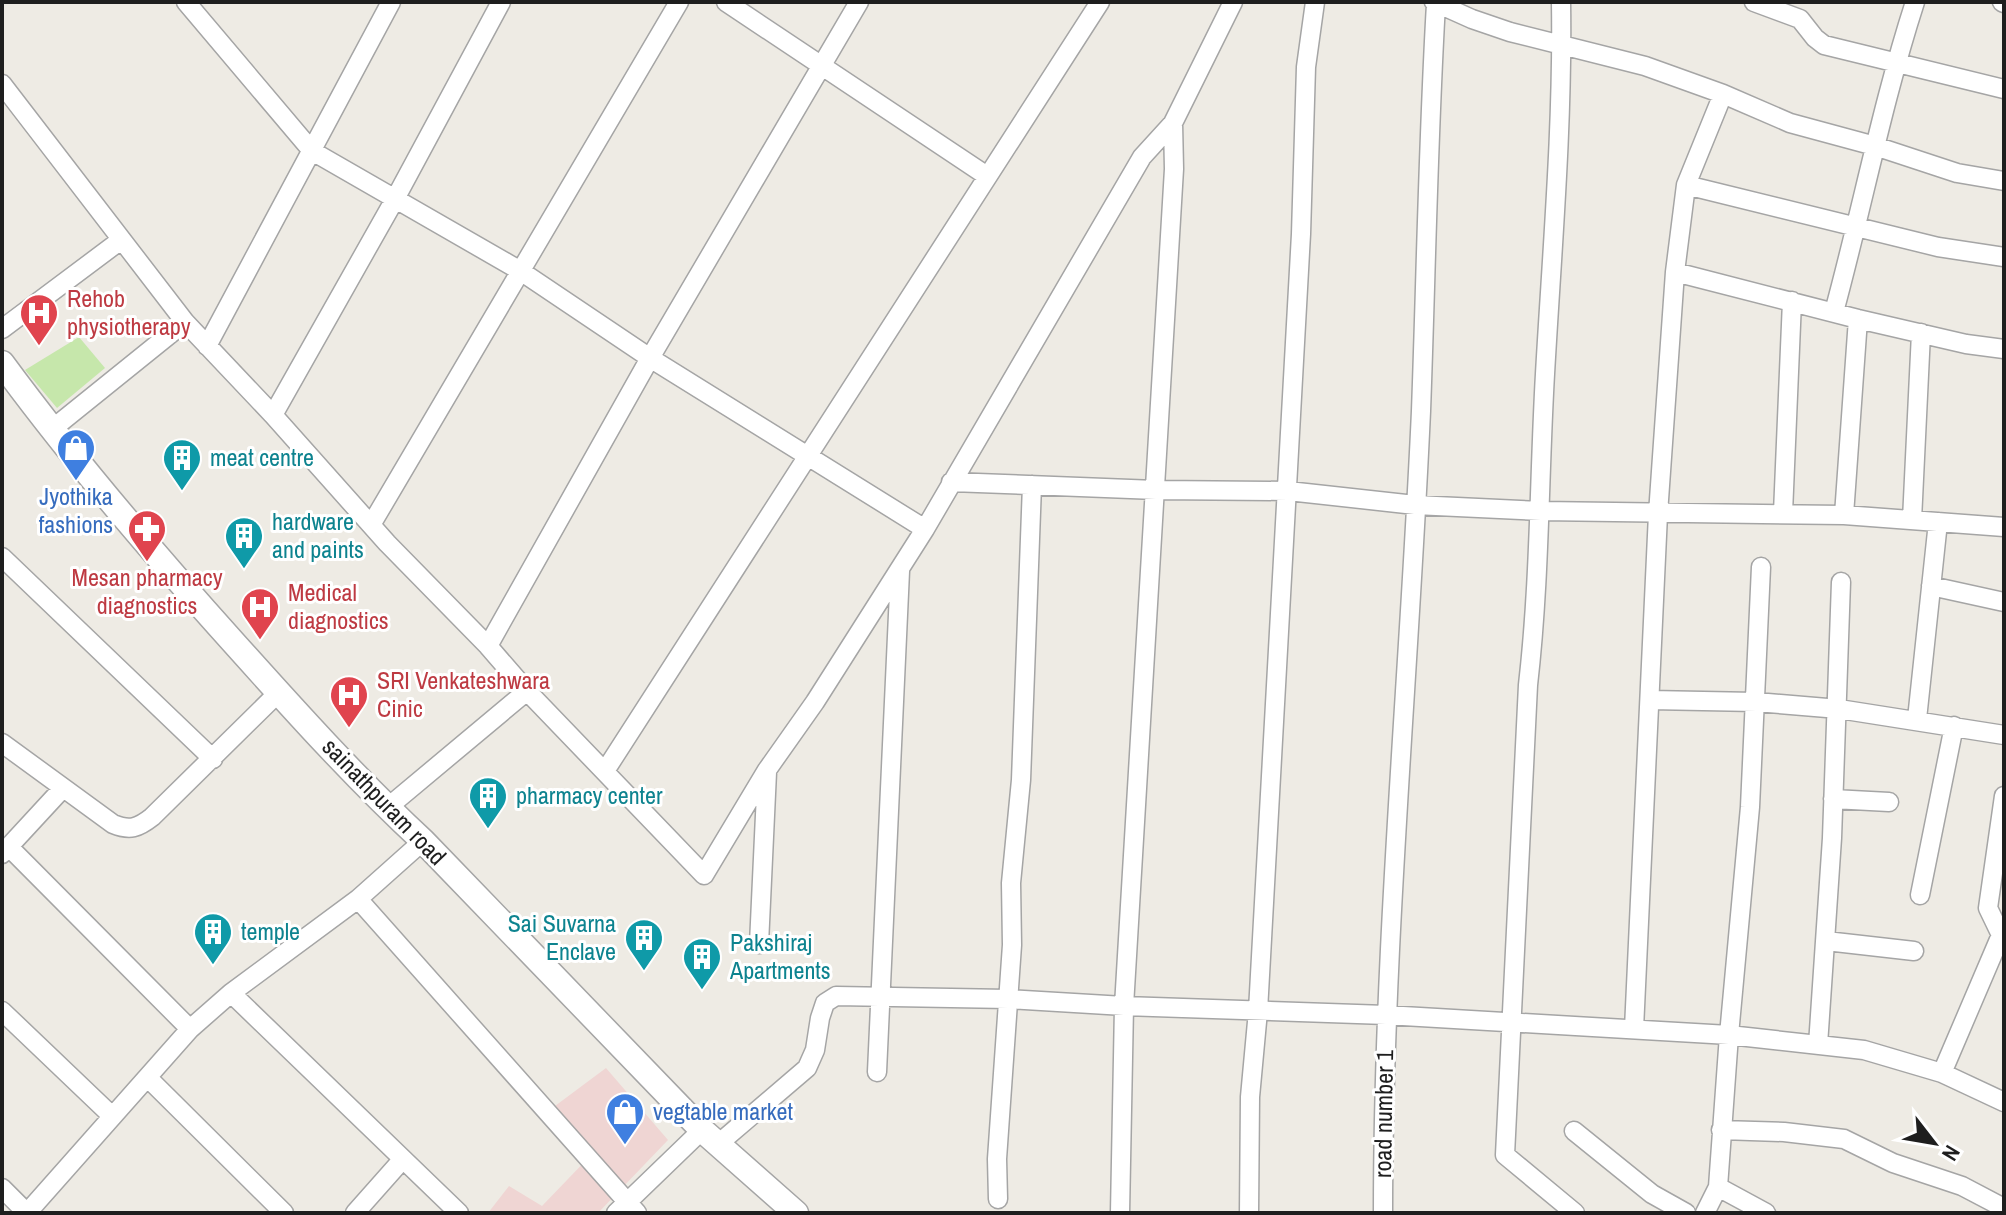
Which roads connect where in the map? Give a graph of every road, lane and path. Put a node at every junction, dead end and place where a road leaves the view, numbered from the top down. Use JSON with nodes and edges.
{"nodes":[{"id":1,"x":186,"y":2,"type":"edge"},
{"id":2,"x":391,"y":2,"type":"edge"},
{"id":3,"x":501,"y":2,"type":"edge"},
{"id":4,"x":679,"y":2,"type":"edge"},
{"id":5,"x":726,"y":2,"type":"edge"},
{"id":6,"x":859,"y":2,"type":"edge"},
{"id":7,"x":1100,"y":2,"type":"edge"},
{"id":8,"x":1233,"y":2,"type":"edge"},
{"id":9,"x":1315,"y":2,"type":"edge"},
{"id":10,"x":1561,"y":2,"type":"edge"},
{"id":11,"x":1754,"y":2,"type":"edge"},
{"id":12,"x":1915,"y":2,"type":"edge"},
{"id":13,"x":1435,"y":3,"type":"edge"},
{"id":14,"x":1562,"y":44,"type":"junction"},
{"id":15,"x":1895,"y":64,"type":"junction"},
{"id":16,"x":820,"y":66,"type":"junction"},
{"id":17,"x":2,"y":84,"type":"edge"},
{"id":18,"x":2004,"y":89,"type":"edge"},
{"id":19,"x":1723,"y":94,"type":"junction"},
{"id":20,"x":1173,"y":123,"type":"junction"},
{"id":21,"x":1875,"y":146,"type":"junction"},
{"id":22,"x":312,"y":151,"type":"junction"},
{"id":23,"x":987,"y":176,"type":"junction"},
{"id":24,"x":2004,"y":181,"type":"edge"},
{"id":25,"x":1686,"y":185,"type":"junction"},
{"id":26,"x":395,"y":199,"type":"junction"},
{"id":27,"x":1857,"y":228,"type":"junction"},
{"id":28,"x":121,"y":240,"type":"junction"},
{"id":29,"x":2004,"y":257,"type":"edge"},
{"id":30,"x":519,"y":270,"type":"junction"},
{"id":31,"x":1675,"y":272,"type":"junction"},
{"id":32,"x":1792,"y":301,"type":"junction"},
{"id":33,"x":1834,"y":312,"type":"junction"},
{"id":34,"x":1858,"y":319,"type":"junction"},
{"id":35,"x":185,"y":322,"type":"junction"},
{"id":36,"x":2,"y":329,"type":"edge"},
{"id":37,"x":1921,"y":333,"type":"junction"},
{"id":38,"x":207,"y":346,"type":"junction"},
{"id":39,"x":2004,"y":349,"type":"edge"},
{"id":40,"x":650,"y":358,"type":"junction"},
{"id":41,"x":2,"y":363,"type":"edge"},
{"id":42,"x":273,"y":415,"type":"junction"},
{"id":43,"x":51,"y":430,"type":"junction"},
{"id":44,"x":806,"y":457,"type":"junction"},
{"id":45,"x":951,"y":482,"type":"junction"},
{"id":46,"x":1032,"y":485,"type":"junction"},
{"id":47,"x":1156,"y":490,"type":"junction"},
{"id":48,"x":1288,"y":491,"type":"junction"},
{"id":49,"x":1415,"y":505,"type":"junction"},
{"id":50,"x":1541,"y":511,"type":"junction"},
{"id":51,"x":1783,"y":513,"type":"junction"},
{"id":52,"x":1658,"y":514,"type":"junction"},
{"id":53,"x":1844,"y":515,"type":"junction"},
{"id":54,"x":1912,"y":520,"type":"junction"},
{"id":55,"x":1938,"y":522,"type":"junction"},
{"id":56,"x":371,"y":525,"type":"junction"},
{"id":57,"x":2004,"y":527,"type":"edge"},
{"id":58,"x":925,"y":529,"type":"junction"},
{"id":59,"x":2,"y":557,"type":"edge"},
{"id":60,"x":1761,"y":567,"type":"dead end"},
{"id":61,"x":900,"y":569,"type":"junction"},
{"id":62,"x":1841,"y":582,"type":"dead end"},
{"id":63,"x":1931,"y":586,"type":"junction"},
{"id":64,"x":2004,"y":602,"type":"edge"},
{"id":65,"x":488,"y":646,"type":"junction"},
{"id":66,"x":527,"y":691,"type":"junction"},
{"id":67,"x":279,"y":692,"type":"junction"},
{"id":68,"x":1650,"y":700,"type":"junction"},
{"id":69,"x":1756,"y":702,"type":"junction"},
{"id":70,"x":1839,"y":709,"type":"junction"},
{"id":71,"x":1917,"y":719,"type":"junction"},
{"id":72,"x":1954,"y":726,"type":"junction"},
{"id":73,"x":2004,"y":735,"type":"edge"},
{"id":74,"x":2,"y":743,"type":"edge"},
{"id":75,"x":213,"y":759,"type":"junction"},
{"id":76,"x":767,"y":770,"type":"junction"},
{"id":77,"x":605,"y":771,"type":"junction"},
{"id":78,"x":63,"y":788,"type":"junction"},
{"id":79,"x":2004,"y":796,"type":"edge"},
{"id":80,"x":1833,"y":799,"type":"junction"},
{"id":81,"x":1889,"y":802,"type":"dead end"},
{"id":82,"x":387,"y":808,"type":"junction"},
{"id":83,"x":423,"y":841,"type":"junction"},
{"id":84,"x":6,"y":851,"type":"edge"},
{"id":85,"x":1920,"y":895,"type":"dead end"},
{"id":86,"x":358,"y":899,"type":"junction"},
{"id":87,"x":1826,"y":941,"type":"junction"},
{"id":88,"x":759,"y":944,"type":"dead end"},
{"id":89,"x":1914,"y":951,"type":"dead end"},
{"id":90,"x":231,"y":993,"type":"junction"},
{"id":91,"x":879,"y":995,"type":"junction"},
{"id":92,"x":1008,"y":999,"type":"junction"},
{"id":93,"x":1124,"y":1006,"type":"junction"},
{"id":94,"x":2,"y":1011,"type":"edge"},
{"id":95,"x":1258,"y":1011,"type":"junction"},
{"id":96,"x":1386,"y":1015,"type":"junction"},
{"id":97,"x":1511,"y":1021,"type":"junction"},
{"id":98,"x":190,"y":1029,"type":"junction"},
{"id":99,"x":1634,"y":1029,"type":"junction"},
{"id":100,"x":1729,"y":1035,"type":"junction"},
{"id":101,"x":1818,"y":1045,"type":"junction"},
{"id":102,"x":877,"y":1072,"type":"dead end"},
{"id":103,"x":1942,"y":1073,"type":"junction"},
{"id":104,"x":148,"y":1078,"type":"junction"},
{"id":105,"x":2004,"y":1102,"type":"edge"},
{"id":106,"x":112,"y":1116,"type":"junction"},
{"id":107,"x":1721,"y":1130,"type":"junction"},
{"id":108,"x":1574,"y":1131,"type":"dead end"},
{"id":109,"x":709,"y":1137,"type":"junction"},
{"id":110,"x":402,"y":1160,"type":"junction"},
{"id":111,"x":1718,"y":1187,"type":"junction"},
{"id":112,"x":2,"y":1188,"type":"edge"},
{"id":113,"x":998,"y":1199,"type":"dead end"},
{"id":114,"x":2004,"y":1208,"type":"edge"},
{"id":115,"x":627,"y":1209,"type":"edge"},
{"id":116,"x":27,"y":1213,"type":"edge"},
{"id":117,"x":284,"y":1213,"type":"edge"},
{"id":118,"x":355,"y":1213,"type":"edge"},
{"id":119,"x":459,"y":1213,"type":"edge"},
{"id":120,"x":796,"y":1213,"type":"edge"},
{"id":121,"x":1120,"y":1213,"type":"edge"},
{"id":122,"x":1249,"y":1213,"type":"edge"},
{"id":123,"x":1383,"y":1213,"type":"edge"},
{"id":124,"x":1575,"y":1213,"type":"edge"},
{"id":125,"x":1686,"y":1213,"type":"edge"},
{"id":126,"x":1705,"y":1213,"type":"edge"},
{"id":127,"x":1766,"y":1213,"type":"edge"}],
"edges":[{"from":1,"to":22,"type":"street"},
{"from":2,"to":22,"type":"street"},
{"from":3,"to":26,"type":"street"},
{"from":4,"to":30,"type":"street"},
{"from":5,"to":16,"type":"street"},
{"from":6,"to":16,"type":"street"},
{"from":7,"to":23,"type":"street"},
{"from":8,"to":20,"type":"street"},
{"from":9,"to":48,"type":"street"},
{"from":10,"to":14,"type":"street"},
{"from":11,"to":15,"type":"street"},
{"from":12,"to":15,"type":"street"},
{"from":13,"to":14,"type":"street"},
{"from":13,"to":49,"type":"street","name":"road number 1"},
{"from":14,"to":19,"type":"street"},
{"from":14,"to":50,"type":"street"},
{"from":15,"to":18,"type":"street"},
{"from":15,"to":21,"type":"street"},
{"from":16,"to":23,"type":"street"},
{"from":16,"to":40,"type":"street"},
{"from":17,"to":28,"type":"street"},
{"from":19,"to":21,"type":"street"},
{"from":19,"to":25,"type":"street"},
{"from":20,"to":45,"type":"street"},
{"from":20,"to":47,"type":"street"},
{"from":21,"to":24,"type":"street"},
{"from":21,"to":27,"type":"street"},
{"from":22,"to":26,"type":"street"},
{"from":22,"to":38,"type":"street"},
{"from":23,"to":44,"type":"street"},
{"from":25,"to":27,"type":"street"},
{"from":25,"to":31,"type":"street"},
{"from":26,"to":30,"type":"street"},
{"from":26,"to":42,"type":"street"},
{"from":27,"to":29,"type":"street"},
{"from":27,"to":33,"type":"street"},
{"from":28,"to":35,"type":"street"},
{"from":28,"to":36,"type":"street"},
{"from":30,"to":40,"type":"street"},
{"from":30,"to":56,"type":"street"},
{"from":31,"to":32,"type":"street"},
{"from":31,"to":52,"type":"street"},
{"from":32,"to":33,"type":"street"},
{"from":32,"to":51,"type":"street"},
{"from":33,"to":34,"type":"street"},
{"from":34,"to":37,"type":"street"},
{"from":34,"to":53,"type":"street"},
{"from":35,"to":38,"type":"street"},
{"from":35,"to":43,"type":"street"},
{"from":37,"to":39,"type":"street"},
{"from":37,"to":54,"type":"street"},
{"from":38,"to":42,"type":"street"},
{"from":40,"to":44,"type":"street"},
{"from":40,"to":65,"type":"street"},
{"from":41,"to":43,"type":"street","name":"sainathpuram road"},
{"from":42,"to":56,"type":"street"},
{"from":43,"to":67,"type":"street","name":"sainathpuram road"},
{"from":44,"to":58,"type":"street"},
{"from":44,"to":77,"type":"street"},
{"from":45,"to":46,"type":"street"},
{"from":45,"to":58,"type":"street"},
{"from":46,"to":47,"type":"street"},
{"from":46,"to":92,"type":"street"},
{"from":47,"to":48,"type":"street"},
{"from":47,"to":93,"type":"street"},
{"from":48,"to":49,"type":"street"},
{"from":48,"to":95,"type":"street"},
{"from":49,"to":50,"type":"street"},
{"from":49,"to":96,"type":"street","name":"road number 1"},
{"from":50,"to":52,"type":"street"},
{"from":50,"to":97,"type":"street"},
{"from":51,"to":52,"type":"street"},
{"from":51,"to":53,"type":"street"},
{"from":52,"to":68,"type":"street"},
{"from":53,"to":54,"type":"street"},
{"from":54,"to":55,"type":"street"},
{"from":55,"to":57,"type":"street"},
{"from":55,"to":63,"type":"street"},
{"from":56,"to":65,"type":"street"},
{"from":58,"to":61,"type":"street"},
{"from":59,"to":75,"type":"street"},
{"from":60,"to":69,"type":"street"},
{"from":61,"to":76,"type":"street"},
{"from":61,"to":91,"type":"street"},
{"from":62,"to":70,"type":"street"},
{"from":63,"to":64,"type":"street"},
{"from":63,"to":71,"type":"street"},
{"from":65,"to":66,"type":"street"},
{"from":66,"to":77,"type":"street"},
{"from":66,"to":82,"type":"street"},
{"from":67,"to":75,"type":"street"},
{"from":67,"to":82,"type":"street","name":"sainathpuram road"},
{"from":68,"to":69,"type":"street"},
{"from":68,"to":99,"type":"street"},
{"from":69,"to":70,"type":"street"},
{"from":69,"to":100,"type":"street"},
{"from":70,"to":71,"type":"street"},
{"from":70,"to":80,"type":"street"},
{"from":71,"to":72,"type":"street"},
{"from":72,"to":73,"type":"street"},
{"from":72,"to":85,"type":"street"},
{"from":74,"to":78,"type":"street"},
{"from":75,"to":78,"type":"street"},
{"from":76,"to":77,"type":"street"},
{"from":76,"to":88,"type":"street"},
{"from":78,"to":84,"type":"street"},
{"from":79,"to":103,"type":"street"},
{"from":80,"to":81,"type":"street"},
{"from":80,"to":87,"type":"street"},
{"from":82,"to":83,"type":"street","name":"sainathpuram road"},
{"from":83,"to":86,"type":"street"},
{"from":83,"to":109,"type":"street","name":"sainathpuram road"},
{"from":84,"to":98,"type":"street"},
{"from":86,"to":90,"type":"street"},
{"from":86,"to":115,"type":"street"},
{"from":87,"to":89,"type":"street"},
{"from":87,"to":101,"type":"street"},
{"from":90,"to":98,"type":"street"},
{"from":90,"to":110,"type":"street"},
{"from":91,"to":92,"type":"street"},
{"from":91,"to":102,"type":"street"},
{"from":91,"to":109,"type":"street"},
{"from":92,"to":93,"type":"street"},
{"from":92,"to":113,"type":"street"},
{"from":93,"to":95,"type":"street"},
{"from":93,"to":121,"type":"street"},
{"from":94,"to":106,"type":"street"},
{"from":95,"to":96,"type":"street"},
{"from":95,"to":122,"type":"street"},
{"from":96,"to":97,"type":"street"},
{"from":96,"to":123,"type":"street","name":"road number 1"},
{"from":97,"to":99,"type":"street"},
{"from":97,"to":124,"type":"street"},
{"from":98,"to":104,"type":"street"},
{"from":99,"to":100,"type":"street"},
{"from":100,"to":101,"type":"street"},
{"from":100,"to":107,"type":"street"},
{"from":101,"to":103,"type":"street"},
{"from":103,"to":105,"type":"street"},
{"from":104,"to":106,"type":"street"},
{"from":104,"to":117,"type":"street"},
{"from":106,"to":116,"type":"street"},
{"from":107,"to":111,"type":"street"},
{"from":107,"to":114,"type":"street"},
{"from":108,"to":125,"type":"street"},
{"from":109,"to":115,"type":"street"},
{"from":109,"to":120,"type":"street","name":"sainathpuram road"},
{"from":110,"to":118,"type":"street"},
{"from":110,"to":119,"type":"street"},
{"from":111,"to":126,"type":"street"},
{"from":111,"to":127,"type":"street"},
{"from":112,"to":116,"type":"street"}]}
